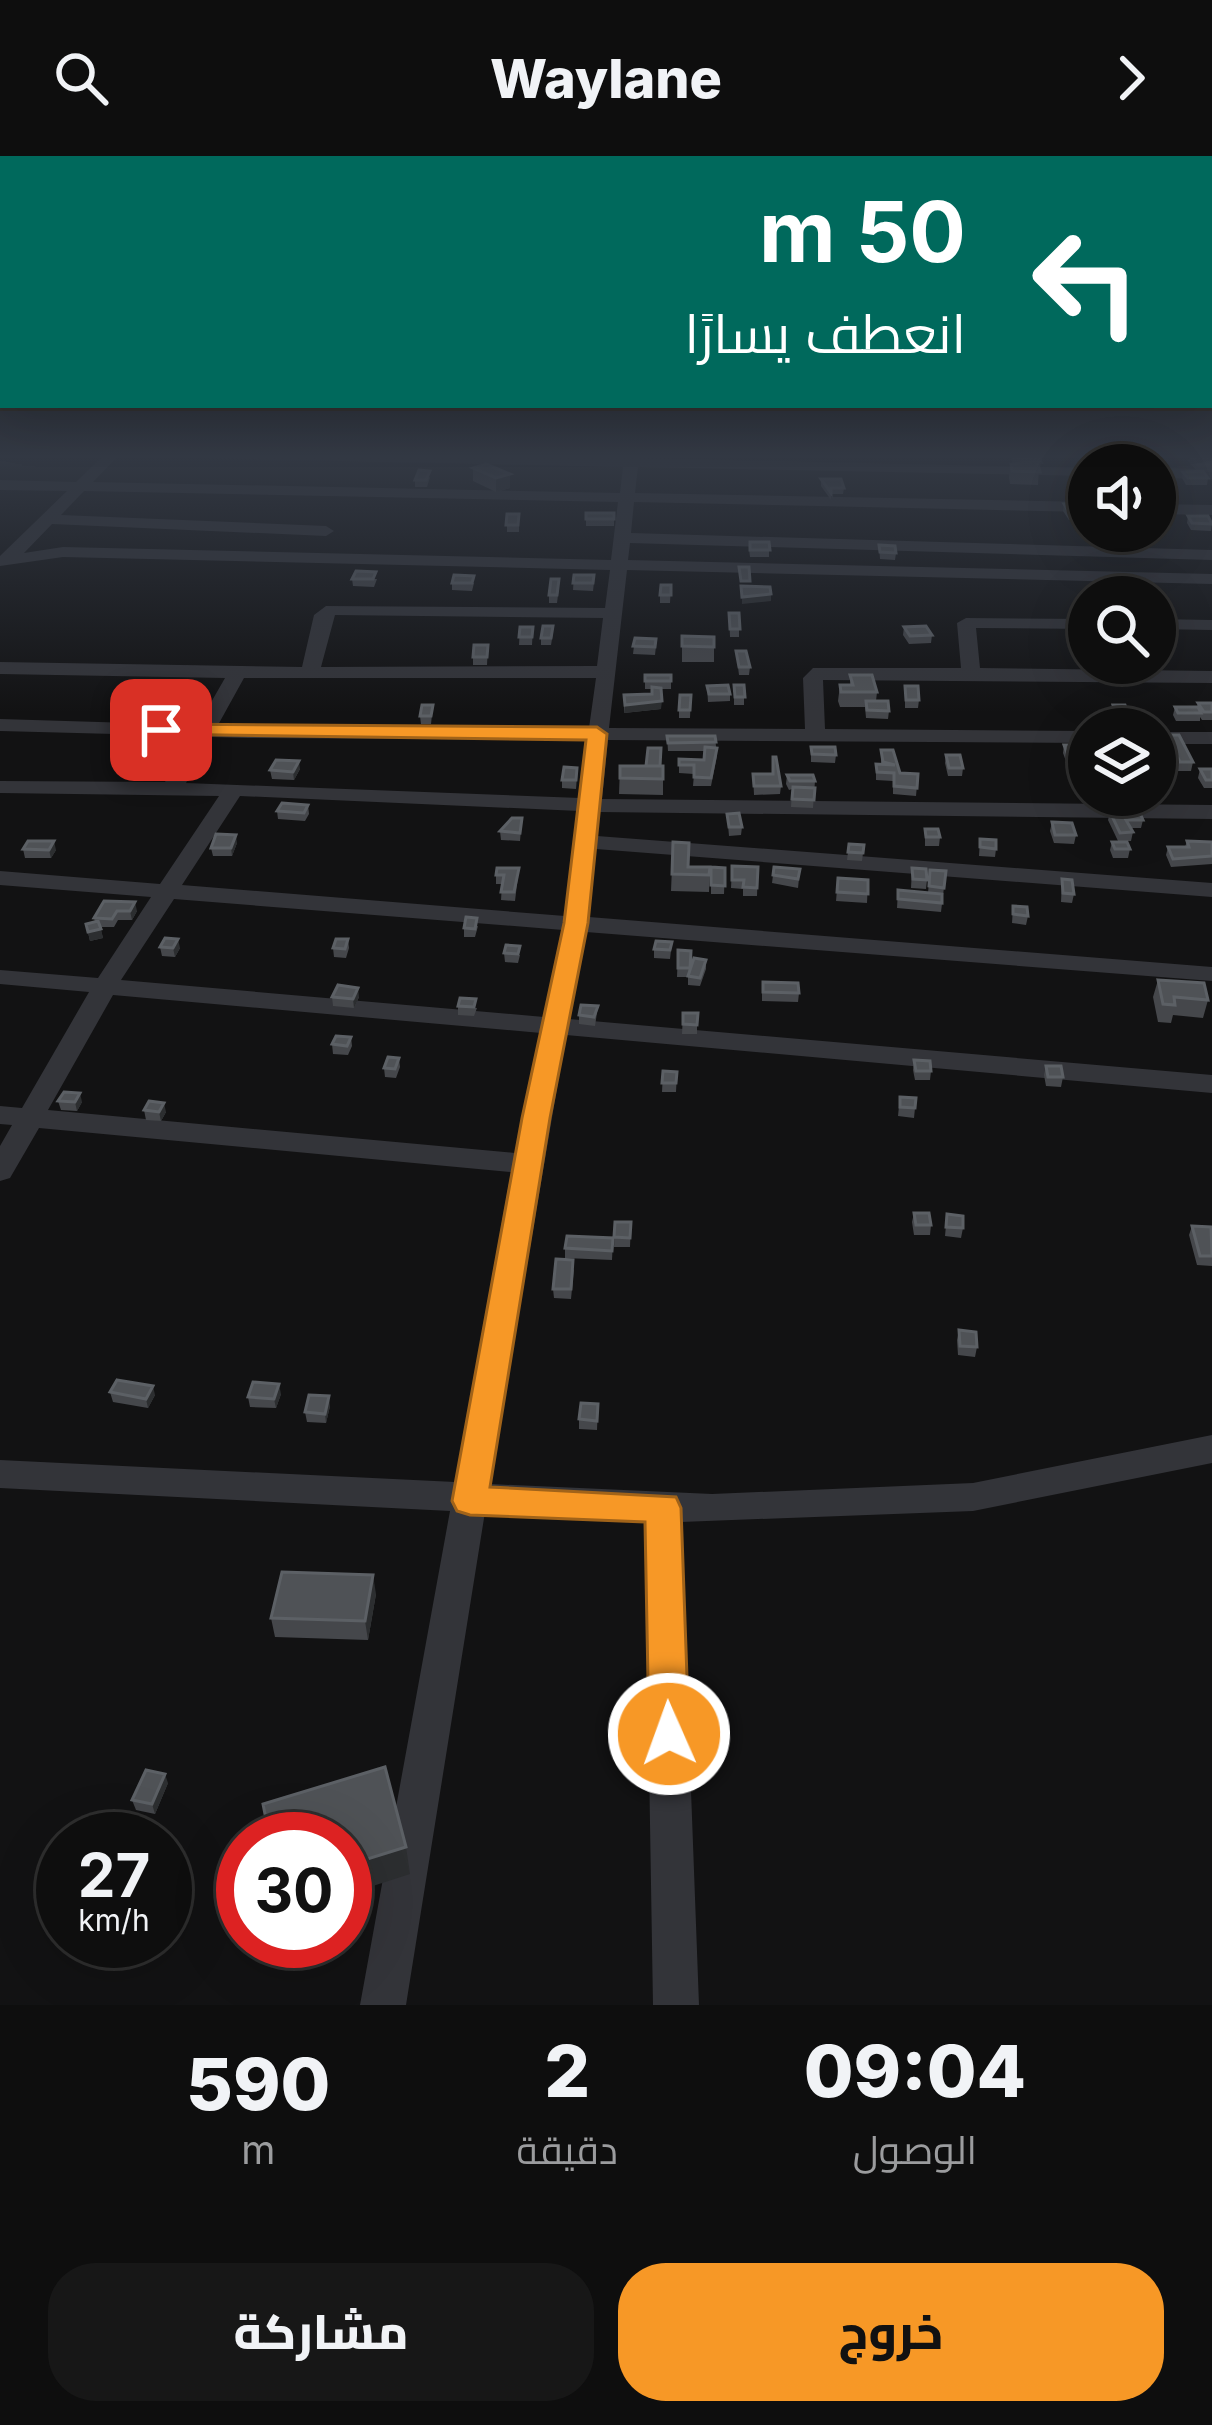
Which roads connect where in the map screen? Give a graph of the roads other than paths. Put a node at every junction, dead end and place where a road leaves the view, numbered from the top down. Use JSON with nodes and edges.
{"nodes":[{"id":1,"x":321,"y":540,"type":"edge"},
{"id":2,"x":622,"y":540,"type":"edge"},
{"id":3,"x":837,"y":540,"type":"edge"},
{"id":4,"x":1050,"y":540,"type":"edge"},
{"id":5,"x":1118,"y":540,"type":"edge"},
{"id":6,"x":621,"y":552,"type":"junction"},
{"id":7,"x":1212,"y":555,"type":"edge"},
{"id":8,"x":312,"y":558,"type":"junction"},
{"id":9,"x":4,"y":560,"type":"edge"},
{"id":10,"x":1061,"y":576,"type":"junction"},
{"id":11,"x":1212,"y":579,"type":"edge"},
{"id":12,"x":614,"y":613,"type":"junction"},
{"id":13,"x":1068,"y":624,"type":"edge"},
{"id":14,"x":1176,"y":624,"type":"edge"},
{"id":15,"x":1212,"y":625,"type":"edge"},
{"id":16,"x":0,"y":668,"type":"edge"},
{"id":17,"x":605,"y":672,"type":"junction"},
{"id":18,"x":237,"y":673,"type":"junction"},
{"id":19,"x":310,"y":673,"type":"junction"},
{"id":20,"x":971,"y":673,"type":"junction"},
{"id":21,"x":1212,"y":677,"type":"edge"},
{"id":22,"x":0,"y":725,"type":"edge"},
{"id":23,"x":207,"y":731,"type":"junction"},
{"id":24,"x":597,"y":734,"type":"junction"},
{"id":25,"x":815,"y":734,"type":"junction"},
{"id":26,"x":1068,"y":737,"type":"edge"},
{"id":27,"x":1176,"y":738,"type":"edge"},
{"id":28,"x":1212,"y":739,"type":"edge"},
{"id":29,"x":0,"y":787,"type":"edge"},
{"id":30,"x":171,"y":790,"type":"junction"},
{"id":31,"x":232,"y":790,"type":"junction"},
{"id":32,"x":589,"y":806,"type":"junction"},
{"id":33,"x":1212,"y":812,"type":"edge"},
{"id":34,"x":586,"y":842,"type":"junction"},
{"id":35,"x":0,"y":878,"type":"edge"},
{"id":36,"x":1212,"y":890,"type":"edge"},
{"id":37,"x":171,"y":891,"type":"junction"},
{"id":38,"x":576,"y":923,"type":"junction"},
{"id":39,"x":1212,"y":974,"type":"edge"},
{"id":40,"x":0,"y":977,"type":"edge"},
{"id":41,"x":105,"y":986,"type":"junction"},
{"id":42,"x":553,"y":1025,"type":"junction"},
{"id":43,"x":1212,"y":1084,"type":"edge"},
{"id":44,"x":0,"y":1115,"type":"edge"},
{"id":45,"x":30,"y":1118,"type":"junction"},
{"id":46,"x":527,"y":1164,"type":"junction"},
{"id":47,"x":0,"y":1171,"type":"edge"},
{"id":48,"x":1212,"y":1449,"type":"edge"},
{"id":49,"x":0,"y":1474,"type":"edge"},
{"id":50,"x":470,"y":1501,"type":"junction"},
{"id":51,"x":663,"y":1508,"type":"junction"},
{"id":52,"x":383,"y":2005,"type":"edge"},
{"id":53,"x":676,"y":2005,"type":"edge"}],
"edges":[{"from":1,"to":8,"type":"street"},
{"from":2,"to":6,"type":"street"},
{"from":3,"to":6,"type":"street"},
{"from":4,"to":10,"type":"street"},
{"from":5,"to":7,"type":"street"},
{"from":6,"to":8,"type":"street"},
{"from":6,"to":10,"type":"street"},
{"from":6,"to":12,"type":"street"},
{"from":8,"to":9,"type":"street"},
{"from":10,"to":11,"type":"street"},
{"from":12,"to":17,"type":"street"},
{"from":12,"to":19,"type":"street"},
{"from":13,"to":20,"type":"street"},
{"from":14,"to":15,"type":"street"},
{"from":16,"to":18,"type":"street"},
{"from":17,"to":19,"type":"street"},
{"from":17,"to":24,"type":"street"},
{"from":18,"to":19,"type":"street"},
{"from":18,"to":23,"type":"street"},
{"from":20,"to":21,"type":"street"},
{"from":20,"to":25,"type":"street"},
{"from":22,"to":23,"type":"street"},
{"from":23,"to":24,"type":"street"},
{"from":23,"to":30,"type":"street"},
{"from":24,"to":25,"type":"street"},
{"from":24,"to":32,"type":"street"},
{"from":25,"to":26,"type":"street"},
{"from":27,"to":28,"type":"street"},
{"from":29,"to":30,"type":"street"},
{"from":30,"to":31,"type":"street"},
{"from":31,"to":32,"type":"street"},
{"from":31,"to":37,"type":"street"},
{"from":32,"to":33,"type":"street"},
{"from":32,"to":34,"type":"street"},
{"from":34,"to":36,"type":"street"},
{"from":34,"to":38,"type":"street"},
{"from":35,"to":37,"type":"street"},
{"from":37,"to":38,"type":"street"},
{"from":37,"to":41,"type":"street"},
{"from":38,"to":39,"type":"street"},
{"from":38,"to":42,"type":"street"},
{"from":40,"to":41,"type":"street"},
{"from":41,"to":42,"type":"street"},
{"from":41,"to":45,"type":"street"},
{"from":42,"to":43,"type":"street"},
{"from":42,"to":46,"type":"street"},
{"from":44,"to":45,"type":"street"},
{"from":45,"to":46,"type":"street"},
{"from":45,"to":47,"type":"street"},
{"from":46,"to":50,"type":"street"},
{"from":48,"to":51,"type":"street"},
{"from":49,"to":50,"type":"street"},
{"from":50,"to":51,"type":"street"},
{"from":50,"to":52,"type":"street"},
{"from":51,"to":53,"type":"street"}]}
